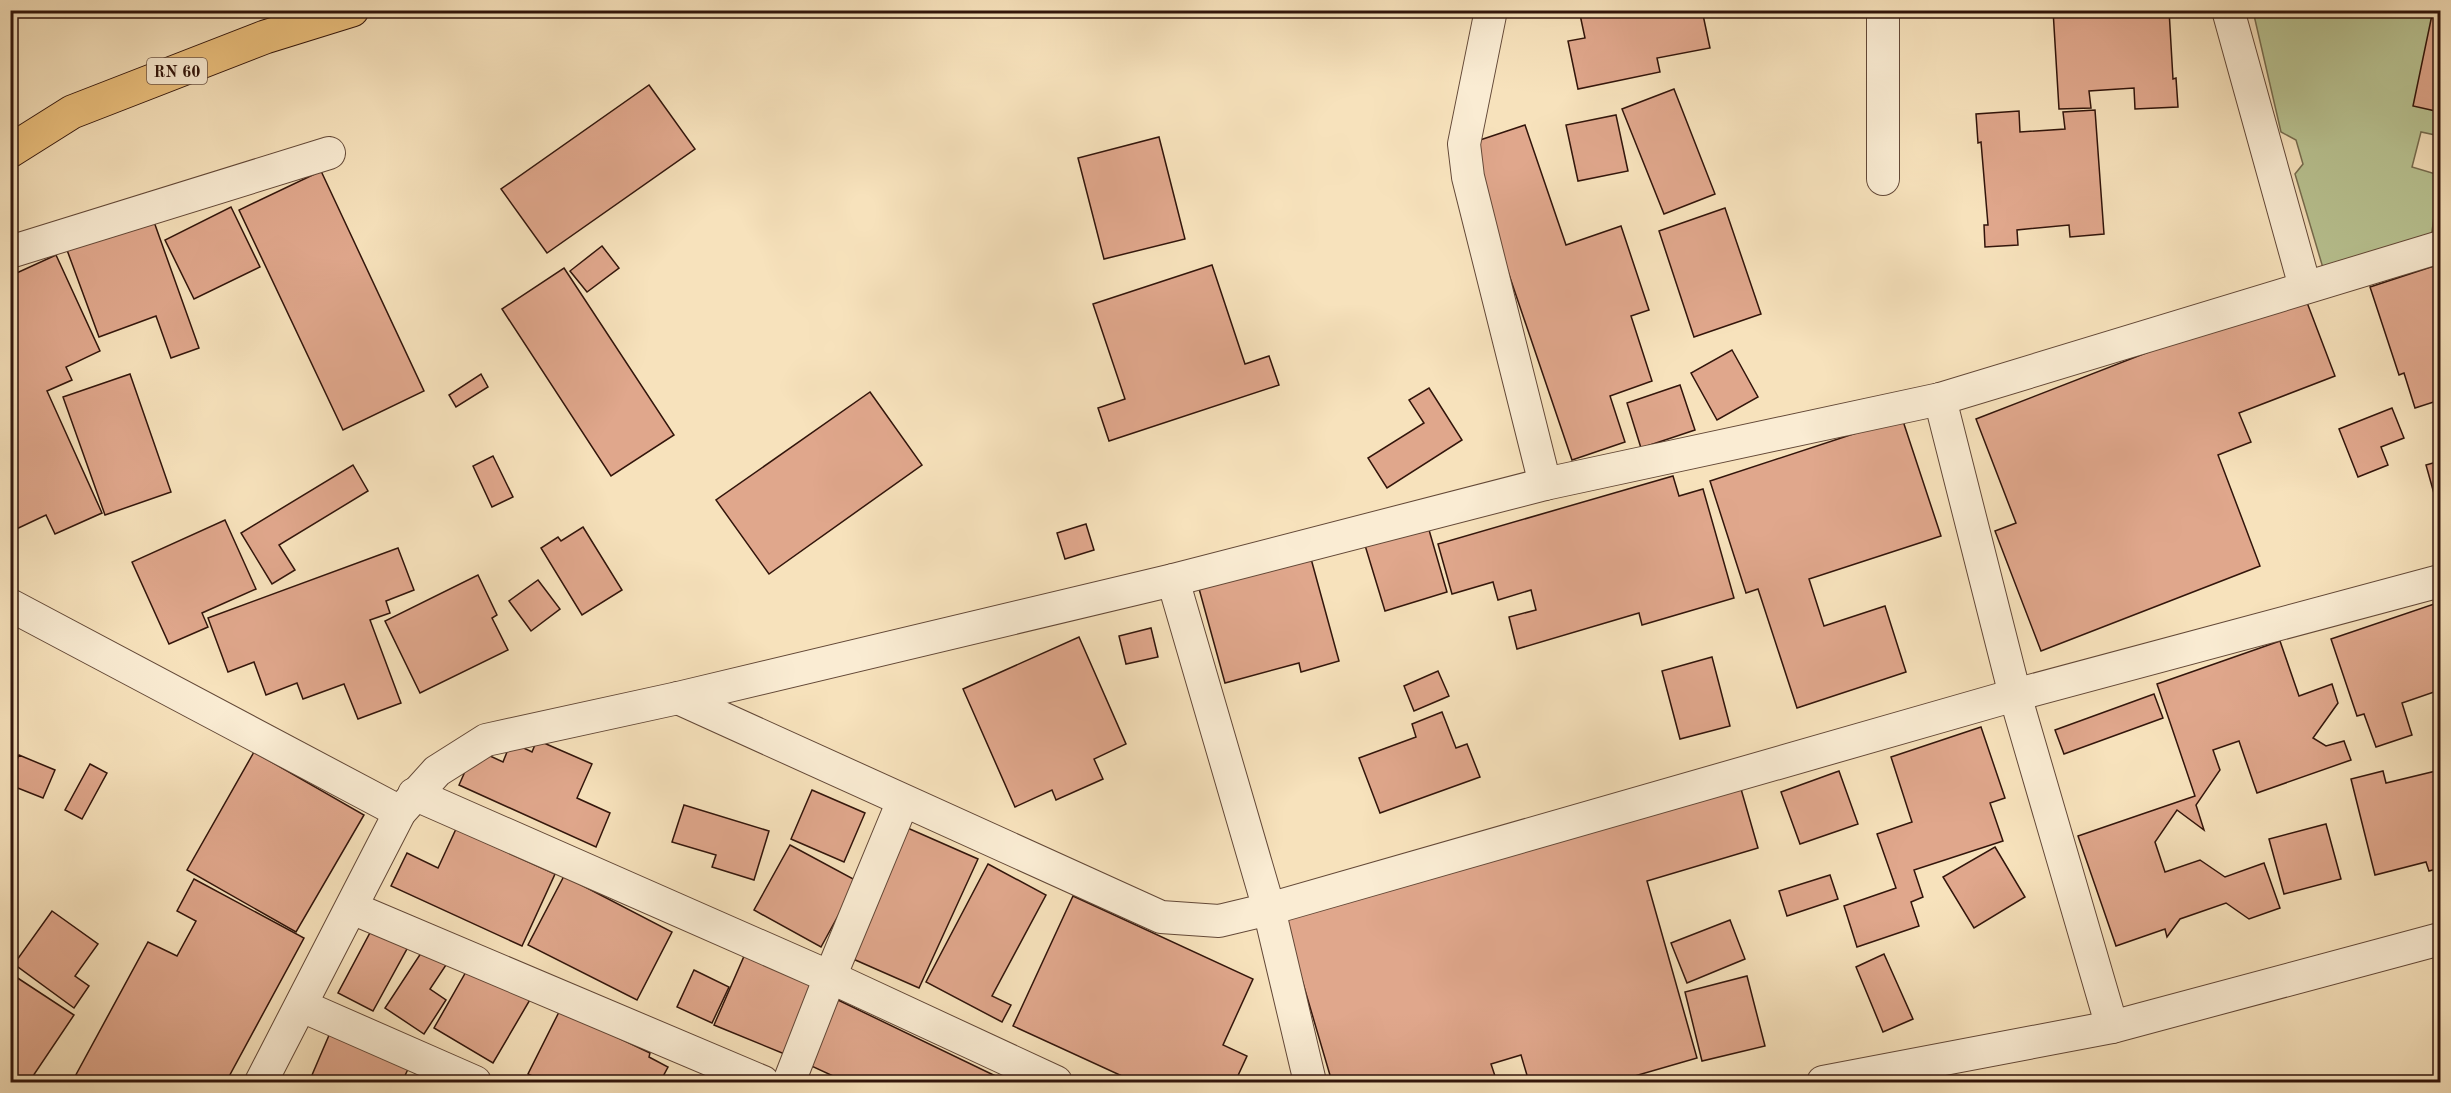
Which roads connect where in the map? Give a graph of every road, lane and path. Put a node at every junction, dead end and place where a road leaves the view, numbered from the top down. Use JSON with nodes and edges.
{"nodes":[{"id":1,"x":352,"y":10,"type":"edge"},
{"id":2,"x":1491,"y":10,"type":"edge"},
{"id":3,"x":1883,"y":10,"type":"edge"},
{"id":4,"x":2228,"y":10,"type":"edge"},
{"id":5,"x":10,"y":151,"type":"edge"},
{"id":6,"x":328,"y":153,"type":"dead end"},
{"id":7,"x":1883,"y":178,"type":"dead end"},
{"id":8,"x":2440,"y":247,"type":"edge"},
{"id":9,"x":10,"y":252,"type":"edge"},
{"id":10,"x":2305,"y":287,"type":"junction"},
{"id":11,"x":1940,"y":399,"type":"junction"},
{"id":12,"x":1545,"y":484,"type":"junction"},
{"id":13,"x":1173,"y":580,"type":"junction"},
{"id":14,"x":2440,"y":581,"type":"edge"},
{"id":15,"x":10,"y":605,"type":"edge"},
{"id":16,"x":2014,"y":695,"type":"junction"},
{"id":17,"x":678,"y":698,"type":"junction"},
{"id":18,"x":903,"y":801,"type":"junction"},
{"id":19,"x":407,"y":803,"type":"junction"},
{"id":20,"x":352,"y":909,"type":"junction"},
{"id":21,"x":1269,"y":909,"type":"junction"},
{"id":22,"x":2440,"y":939,"type":"edge"},
{"id":23,"x":830,"y":977,"type":"junction"},
{"id":24,"x":302,"y":1006,"type":"junction"},
{"id":25,"x":2112,"y":1027,"type":"junction"},
{"id":26,"x":261,"y":1083,"type":"edge"},
{"id":27,"x":475,"y":1083,"type":"edge"},
{"id":28,"x":763,"y":1083,"type":"edge"},
{"id":29,"x":789,"y":1083,"type":"edge"},
{"id":30,"x":1056,"y":1083,"type":"edge"},
{"id":31,"x":1310,"y":1083,"type":"edge"},
{"id":32,"x":1823,"y":1083,"type":"edge"}],
"edges":[{"from":1,"to":5,"type":"main road","number":"RN 60"},
{"from":2,"to":12,"type":"street"},
{"from":3,"to":7,"type":"street"},
{"from":4,"to":10,"type":"street"},
{"from":6,"to":9,"type":"street"},
{"from":8,"to":10,"type":"street"},
{"from":10,"to":11,"type":"street"},
{"from":11,"to":12,"type":"street"},
{"from":11,"to":16,"type":"street"},
{"from":12,"to":13,"type":"street"},
{"from":13,"to":17,"type":"street"},
{"from":13,"to":21,"type":"street"},
{"from":14,"to":16,"type":"street"},
{"from":15,"to":19,"type":"street"},
{"from":16,"to":21,"type":"street"},
{"from":16,"to":25,"type":"street"},
{"from":17,"to":18,"type":"street"},
{"from":17,"to":19,"type":"street"},
{"from":18,"to":21,"type":"street"},
{"from":18,"to":23,"type":"street"},
{"from":19,"to":20,"type":"street"},
{"from":19,"to":23,"type":"street"},
{"from":20,"to":24,"type":"street"},
{"from":20,"to":28,"type":"street"},
{"from":21,"to":31,"type":"street"},
{"from":22,"to":25,"type":"street"},
{"from":23,"to":29,"type":"street"},
{"from":23,"to":30,"type":"street"},
{"from":24,"to":26,"type":"street"},
{"from":24,"to":27,"type":"street"},
{"from":25,"to":32,"type":"street"}]}
